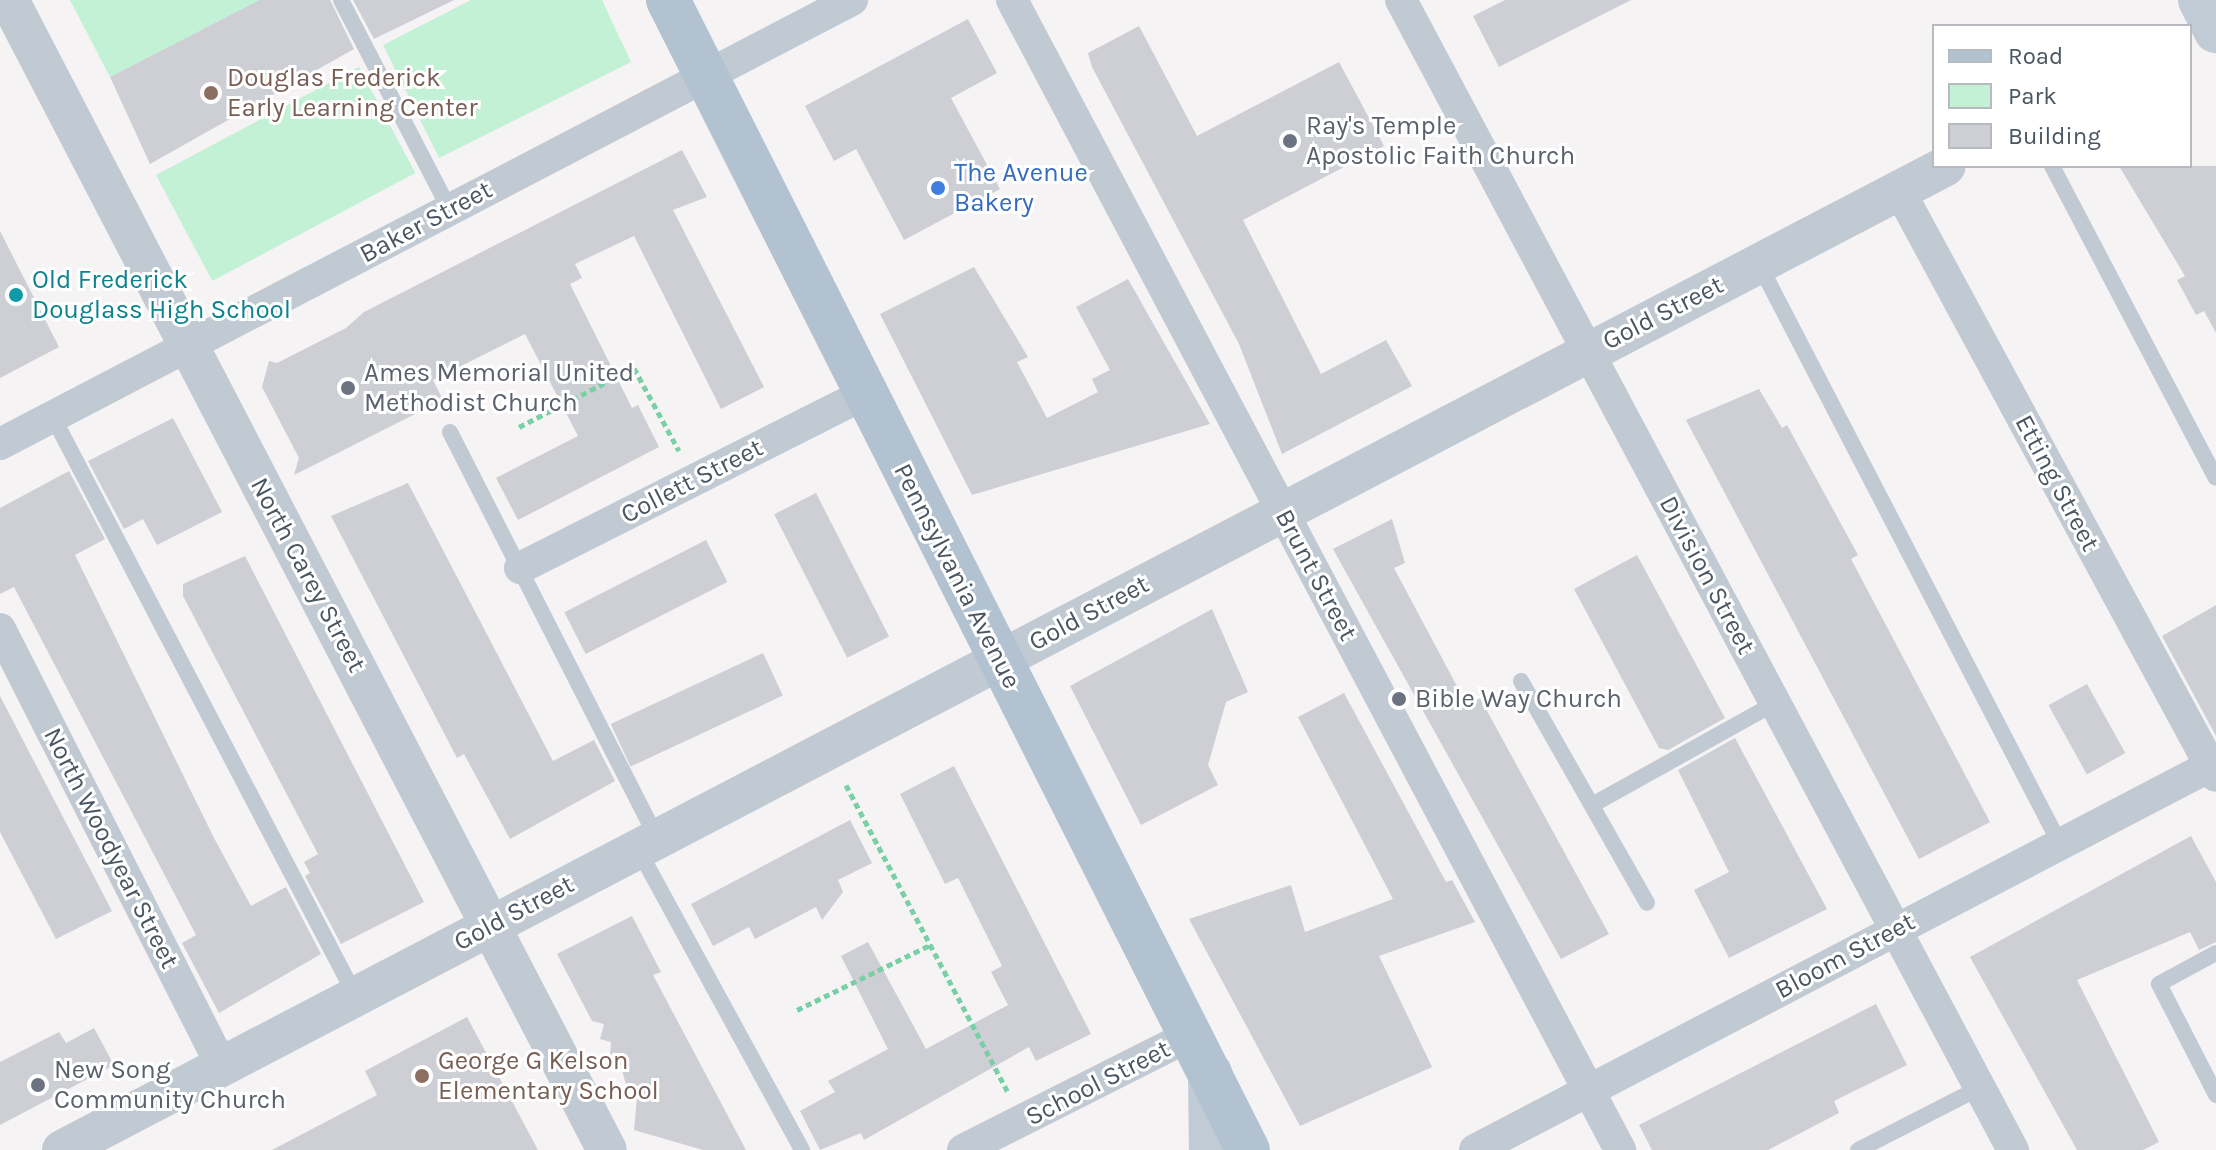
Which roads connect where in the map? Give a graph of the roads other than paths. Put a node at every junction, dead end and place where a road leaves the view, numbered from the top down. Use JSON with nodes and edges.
{"nodes":[{"id":1,"x":9,"y":0,"type":"edge"},
{"id":2,"x":341,"y":0,"type":"edge"},
{"id":3,"x":668,"y":0,"type":"edge"},
{"id":4,"x":852,"y":0,"type":"edge"},
{"id":5,"x":1012,"y":0,"type":"edge"},
{"id":6,"x":1401,"y":0,"type":"edge"},
{"id":7,"x":707,"y":76,"type":"junction"},
{"id":8,"x":1942,"y":168,"type":"edge"},
{"id":9,"x":2053,"y":168,"type":"edge"},
{"id":10,"x":1899,"y":190,"type":"junction"},
{"id":11,"x":450,"y":210,"type":"junction"},
{"id":12,"x":1759,"y":264,"type":"junction"},
{"id":13,"x":188,"y":346,"type":"junction"},
{"id":14,"x":1588,"y":352,"type":"junction"},
{"id":15,"x":865,"y":394,"type":"junction"},
{"id":16,"x":53,"y":417,"type":"junction"},
{"id":17,"x":450,"y":432,"type":"dead end"},
{"id":18,"x":0,"y":444,"type":"edge"},
{"id":19,"x":2216,"y":478,"type":"edge"},
{"id":20,"x":1283,"y":512,"type":"junction"},
{"id":21,"x":520,"y":568,"type":"junction"},
{"id":22,"x":0,"y":629,"type":"edge"},
{"id":23,"x":1000,"y":660,"type":"junction"},
{"id":24,"x":1521,"y":681,"type":"dead end"},
{"id":25,"x":1775,"y":703,"type":"junction"},
{"id":26,"x":2214,"y":768,"type":"edge"},
{"id":27,"x":1592,"y":805,"type":"junction"},
{"id":28,"x":647,"y":844,"type":"junction"},
{"id":29,"x":2060,"y":844,"type":"junction"},
{"id":30,"x":1647,"y":903,"type":"dead end"},
{"id":31,"x":491,"y":926,"type":"junction"},
{"id":32,"x":1896,"y":930,"type":"junction"},
{"id":33,"x":2216,"y":953,"type":"edge"},
{"id":34,"x":356,"y":997,"type":"junction"},
{"id":35,"x":1199,"y":1055,"type":"junction"},
{"id":36,"x":222,"y":1066,"type":"junction"},
{"id":37,"x":1979,"y":1088,"type":"junction"},
{"id":38,"x":1588,"y":1091,"type":"junction"},
{"id":39,"x":2216,"y":1095,"type":"edge"},
{"id":40,"x":62,"y":1150,"type":"edge"},
{"id":41,"x":607,"y":1150,"type":"edge"},
{"id":42,"x":802,"y":1150,"type":"edge"},
{"id":43,"x":963,"y":1150,"type":"edge"},
{"id":44,"x":1211,"y":1150,"type":"edge"},
{"id":45,"x":1248,"y":1150,"type":"edge"},
{"id":46,"x":1475,"y":1150,"type":"edge"},
{"id":47,"x":1620,"y":1150,"type":"edge"},
{"id":48,"x":1858,"y":1150,"type":"edge"},
{"id":49,"x":2013,"y":1150,"type":"edge"}],
"edges":[{"from":1,"to":13,"type":"street","name":"North Carey Street"},
{"from":2,"to":11,"type":"lane"},
{"from":3,"to":7,"type":"main road","name":"Pennsylvania Avenue"},
{"from":4,"to":7,"type":"street","name":"Baker Street"},
{"from":5,"to":20,"type":"street","name":"Brunt Street"},
{"from":6,"to":14,"type":"street","name":"Division Street"},
{"from":7,"to":11,"type":"street","name":"Baker Street"},
{"from":7,"to":15,"type":"main road","name":"Pennsylvania Avenue"},
{"from":8,"to":10,"type":"street","name":"Gold Street"},
{"from":9,"to":19,"type":"lane"},
{"from":10,"to":12,"type":"street","name":"Gold Street"},
{"from":10,"to":26,"type":"street","name":"Etting Street"},
{"from":11,"to":13,"type":"street","name":"Baker Street"},
{"from":12,"to":14,"type":"street","name":"Gold Street"},
{"from":12,"to":29,"type":"lane"},
{"from":13,"to":16,"type":"street","name":"Baker Street"},
{"from":13,"to":31,"type":"street","name":"North Carey Street"},
{"from":14,"to":20,"type":"street","name":"Gold Street"},
{"from":14,"to":25,"type":"street","name":"Division Street"},
{"from":15,"to":21,"type":"street","name":"Collett Street"},
{"from":15,"to":23,"type":"main road","name":"Pennsylvania Avenue"},
{"from":16,"to":18,"type":"street","name":"Baker Street"},
{"from":16,"to":34,"type":"lane"},
{"from":17,"to":21,"type":"lane"},
{"from":20,"to":23,"type":"street","name":"Gold Street"},
{"from":20,"to":38,"type":"street","name":"Brunt Street"},
{"from":21,"to":28,"type":"lane"},
{"from":22,"to":36,"type":"street","name":"North Woodyear Street"},
{"from":23,"to":28,"type":"street","name":"Gold Street"},
{"from":23,"to":35,"type":"main road","name":"Pennsylvania Avenue"},
{"from":24,"to":27,"type":"lane"},
{"from":25,"to":27,"type":"lane"},
{"from":25,"to":32,"type":"street","name":"Division Street"},
{"from":26,"to":29,"type":"street","name":"Bloom Street"},
{"from":27,"to":30,"type":"lane"},
{"from":28,"to":31,"type":"street","name":"Gold Street"},
{"from":28,"to":42,"type":"lane"},
{"from":29,"to":32,"type":"street","name":"Bloom Street"},
{"from":31,"to":34,"type":"street","name":"Gold Street"},
{"from":31,"to":41,"type":"street","name":"North Carey Street"},
{"from":32,"to":37,"type":"street","name":"Division Street"},
{"from":32,"to":38,"type":"street","name":"Bloom Street"},
{"from":33,"to":39,"type":"lane"},
{"from":34,"to":36,"type":"street","name":"Gold Street"},
{"from":35,"to":43,"type":"street","name":"School Street"},
{"from":35,"to":44,"type":"main road"},
{"from":35,"to":45,"type":"main road","name":"Pennsylvania Avenue"},
{"from":36,"to":40,"type":"street","name":"Gold Street"},
{"from":37,"to":48,"type":"lane"},
{"from":37,"to":49,"type":"street","name":"Division Street"},
{"from":38,"to":46,"type":"street","name":"Bloom Street"},
{"from":38,"to":47,"type":"street","name":"Brunt Street"}]}
